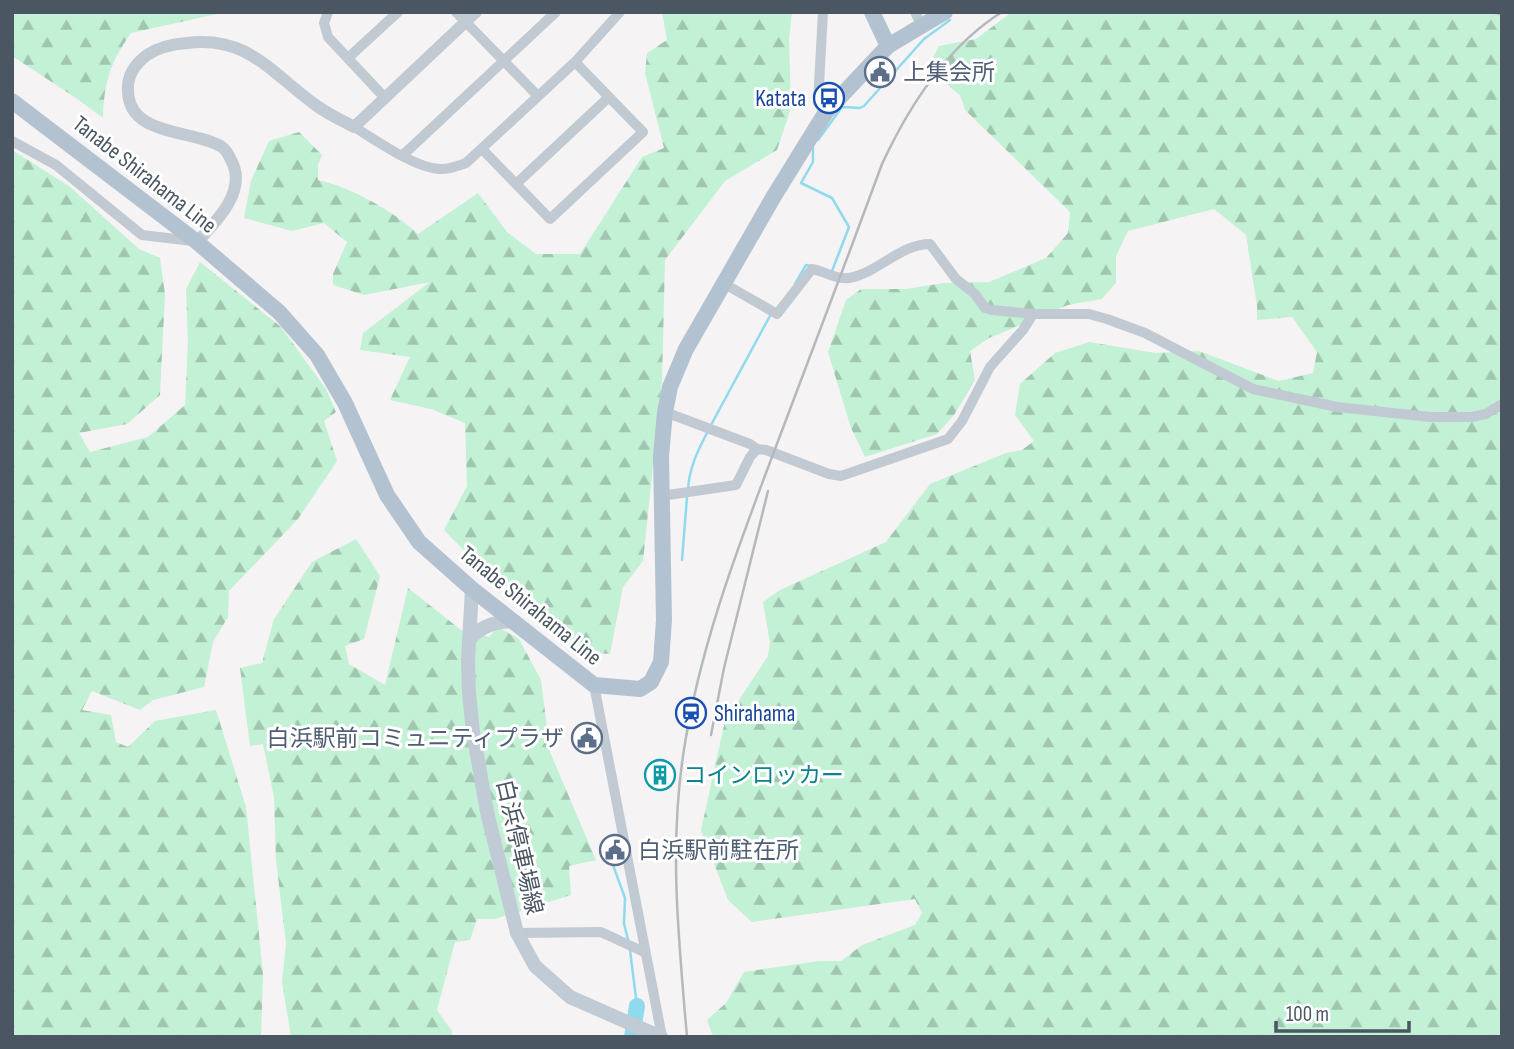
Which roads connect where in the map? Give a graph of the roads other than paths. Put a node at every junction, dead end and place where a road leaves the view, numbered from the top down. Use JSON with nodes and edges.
{"nodes":[{"id":1,"x":328,"y":12,"type":"edge"},
{"id":2,"x":398,"y":12,"type":"edge"},
{"id":3,"x":456,"y":12,"type":"edge"},
{"id":4,"x":476,"y":12,"type":"edge"},
{"id":5,"x":556,"y":12,"type":"edge"},
{"id":6,"x":620,"y":12,"type":"edge"},
{"id":7,"x":823,"y":12,"type":"edge"},
{"id":8,"x":872,"y":12,"type":"edge"},
{"id":9,"x":945,"y":12,"type":"edge"},
{"id":10,"x":918,"y":20,"type":"edge"},
{"id":11,"x":466,"y":22,"type":"junction"},
{"id":12,"x":888,"y":46,"type":"junction"},
{"id":13,"x":348,"y":58,"type":"junction"},
{"id":14,"x":503,"y":61,"type":"junction"},
{"id":15,"x":575,"y":62,"type":"junction"},
{"id":16,"x":537,"y":95,"type":"junction"},
{"id":17,"x":609,"y":97,"type":"junction"},
{"id":18,"x":385,"y":98,"type":"junction"},
{"id":19,"x":12,"y":101,"type":"edge"},
{"id":20,"x":826,"y":112,"type":"junction"},
{"id":21,"x":354,"y":127,"type":"junction"},
{"id":22,"x":12,"y":141,"type":"edge"},
{"id":23,"x":482,"y":149,"type":"junction"},
{"id":24,"x":403,"y":155,"type":"junction"},
{"id":25,"x":516,"y":184,"type":"junction"},
{"id":26,"x":197,"y":242,"type":"junction"},
{"id":27,"x":723,"y":283,"type":"junction"},
{"id":28,"x":1033,"y":314,"type":"junction"},
{"id":29,"x":1502,"y":404,"type":"edge"},
{"id":30,"x":665,"y":412,"type":"junction"},
{"id":31,"x":757,"y":449,"type":"junction"},
{"id":32,"x":661,"y":496,"type":"junction"},
{"id":33,"x":472,"y":589,"type":"junction"},
{"id":34,"x":514,"y":621,"type":"junction"},
{"id":35,"x":469,"y":639,"type":"junction"},
{"id":36,"x":593,"y":685,"type":"junction"},
{"id":37,"x":517,"y":933,"type":"junction"},
{"id":38,"x":644,"y":952,"type":"junction"},
{"id":39,"x":662,"y":1037,"type":"edge"}],
"edges":[{"from":1,"to":13,"type":"street"},
{"from":2,"to":13,"type":"street"},
{"from":3,"to":11,"type":"street"},
{"from":4,"to":11,"type":"street"},
{"from":5,"to":14,"type":"street"},
{"from":6,"to":15,"type":"street"},
{"from":7,"to":20,"type":"street"},
{"from":8,"to":12,"type":"main road"},
{"from":9,"to":10,"type":"main road","name":"Tanabe Shirahama Line"},
{"from":10,"to":12,"type":"main road","name":"Tanabe Shirahama Line"},
{"from":11,"to":14,"type":"street"},
{"from":11,"to":18,"type":"street"},
{"from":12,"to":20,"type":"main road","name":"Tanabe Shirahama Line"},
{"from":13,"to":18,"type":"street"},
{"from":14,"to":16,"type":"street"},
{"from":14,"to":24,"type":"street"},
{"from":15,"to":16,"type":"street"},
{"from":15,"to":17,"type":"street"},
{"from":16,"to":23,"type":"street"},
{"from":17,"to":25,"type":"street"},
{"from":17,"to":25,"type":"street"},
{"from":18,"to":21,"type":"street"},
{"from":19,"to":26,"type":"main road","name":"Tanabe Shirahama Line"},
{"from":20,"to":27,"type":"main road","name":"Tanabe Shirahama Line"},
{"from":21,"to":24,"type":"street"},
{"from":21,"to":26,"type":"street"},
{"from":22,"to":26,"type":"street"},
{"from":23,"to":24,"type":"street"},
{"from":23,"to":25,"type":"street"},
{"from":26,"to":33,"type":"main road","name":"Tanabe Shirahama Line"},
{"from":27,"to":28,"type":"street"},
{"from":27,"to":30,"type":"main road","name":"Tanabe Shirahama Line"},
{"from":28,"to":29,"type":"street"},
{"from":28,"to":31,"type":"street"},
{"from":30,"to":31,"type":"street"},
{"from":30,"to":32,"type":"main road","name":"Tanabe Shirahama Line"},
{"from":31,"to":32,"type":"street"},
{"from":32,"to":36,"type":"main road","name":"Tanabe Shirahama Line"},
{"from":33,"to":34,"type":"main road","name":"Tanabe Shirahama Line"},
{"from":33,"to":35,"type":"main road","name":"白浜停車場線"},
{"from":34,"to":35,"type":"main road"},
{"from":34,"to":36,"type":"main road","name":"Tanabe Shirahama Line"},
{"from":35,"to":37,"type":"main road","name":"白浜停車場線"},
{"from":36,"to":38,"type":"street"},
{"from":37,"to":38,"type":"street"},
{"from":37,"to":39,"type":"main road","name":"白浜停車場線"},
{"from":38,"to":39,"type":"street"}]}
